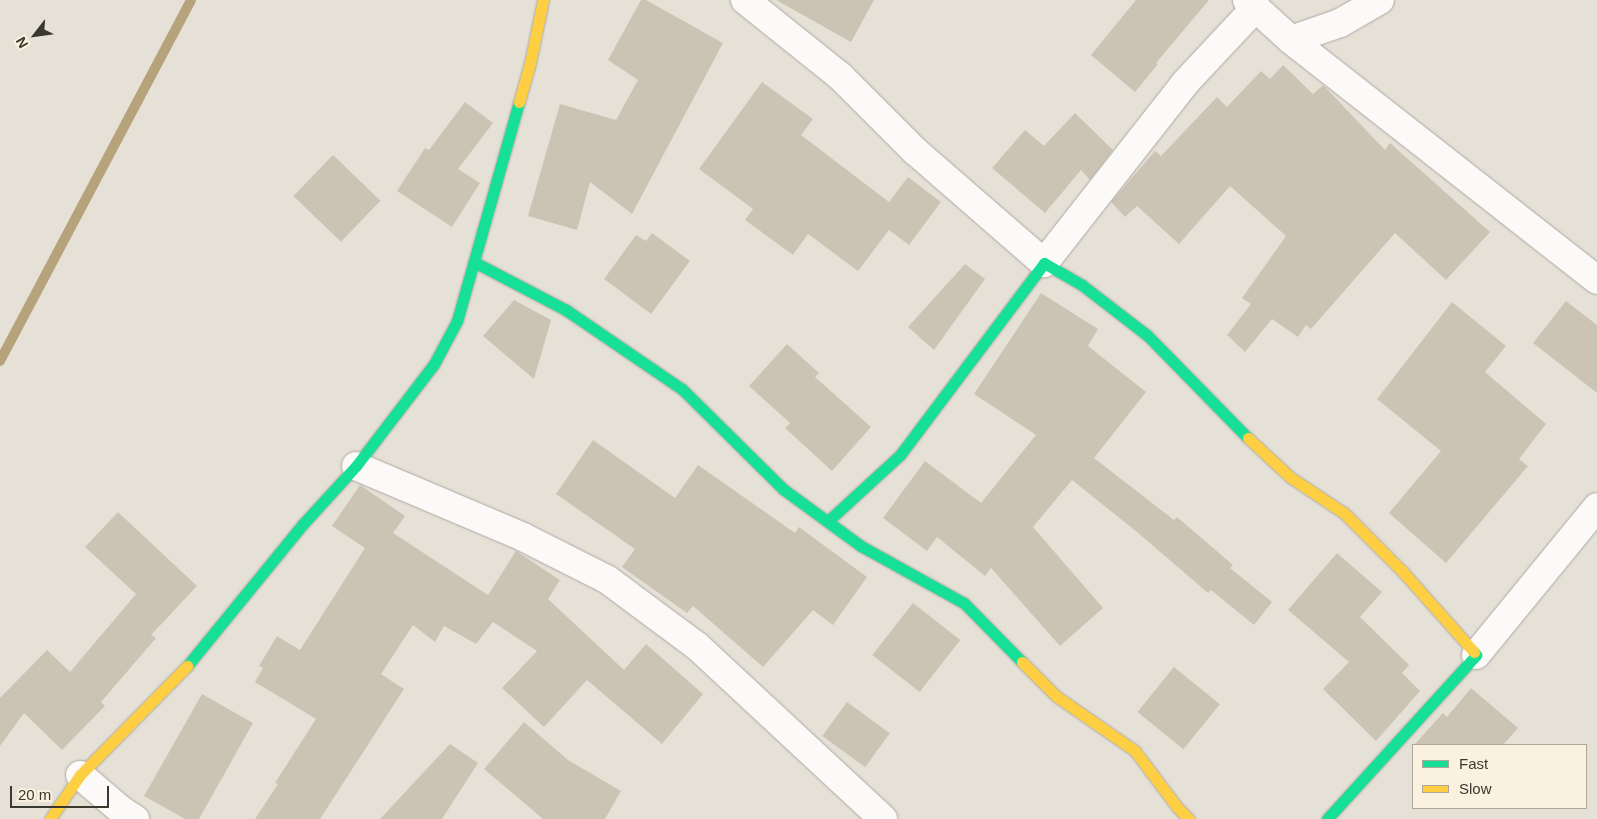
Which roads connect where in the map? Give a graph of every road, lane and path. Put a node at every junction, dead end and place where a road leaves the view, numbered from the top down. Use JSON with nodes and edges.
{"nodes":[{"id":1,"x":543,"y":0,"type":"edge"},
{"id":2,"x":744,"y":0,"type":"edge"},
{"id":3,"x":1380,"y":0,"type":"edge"},
{"id":4,"x":1252,"y":4,"type":"edge"},
{"id":5,"x":1291,"y":40,"type":"junction"},
{"id":6,"x":474,"y":262,"type":"junction"},
{"id":7,"x":1044,"y":263,"type":"junction"},
{"id":8,"x":1597,"y":280,"type":"edge"},
{"id":9,"x":356,"y":466,"type":"junction"},
{"id":10,"x":1597,"y":507,"type":"edge"},
{"id":11,"x":828,"y":522,"type":"junction"},
{"id":12,"x":1476,"y":655,"type":"junction"},
{"id":13,"x":80,"y":775,"type":"junction"},
{"id":14,"x":50,"y":819,"type":"edge"},
{"id":15,"x":136,"y":819,"type":"edge"},
{"id":16,"x":883,"y":819,"type":"edge"},
{"id":17,"x":1189,"y":819,"type":"edge"},
{"id":18,"x":1327,"y":819,"type":"edge"}],
"edges":[{"from":1,"to":6,"type":"street"},
{"from":2,"to":7,"type":"street"},
{"from":3,"to":5,"type":"street"},
{"from":4,"to":5,"type":"street"},
{"from":4,"to":7,"type":"street"},
{"from":5,"to":8,"type":"street"},
{"from":6,"to":9,"type":"street"},
{"from":6,"to":11,"type":"street"},
{"from":7,"to":11,"type":"street"},
{"from":7,"to":12,"type":"street"},
{"from":9,"to":13,"type":"street"},
{"from":9,"to":16,"type":"street"},
{"from":10,"to":12,"type":"street"},
{"from":11,"to":17,"type":"street"},
{"from":12,"to":18,"type":"street"},
{"from":13,"to":14,"type":"street"},
{"from":13,"to":15,"type":"street"}]}
